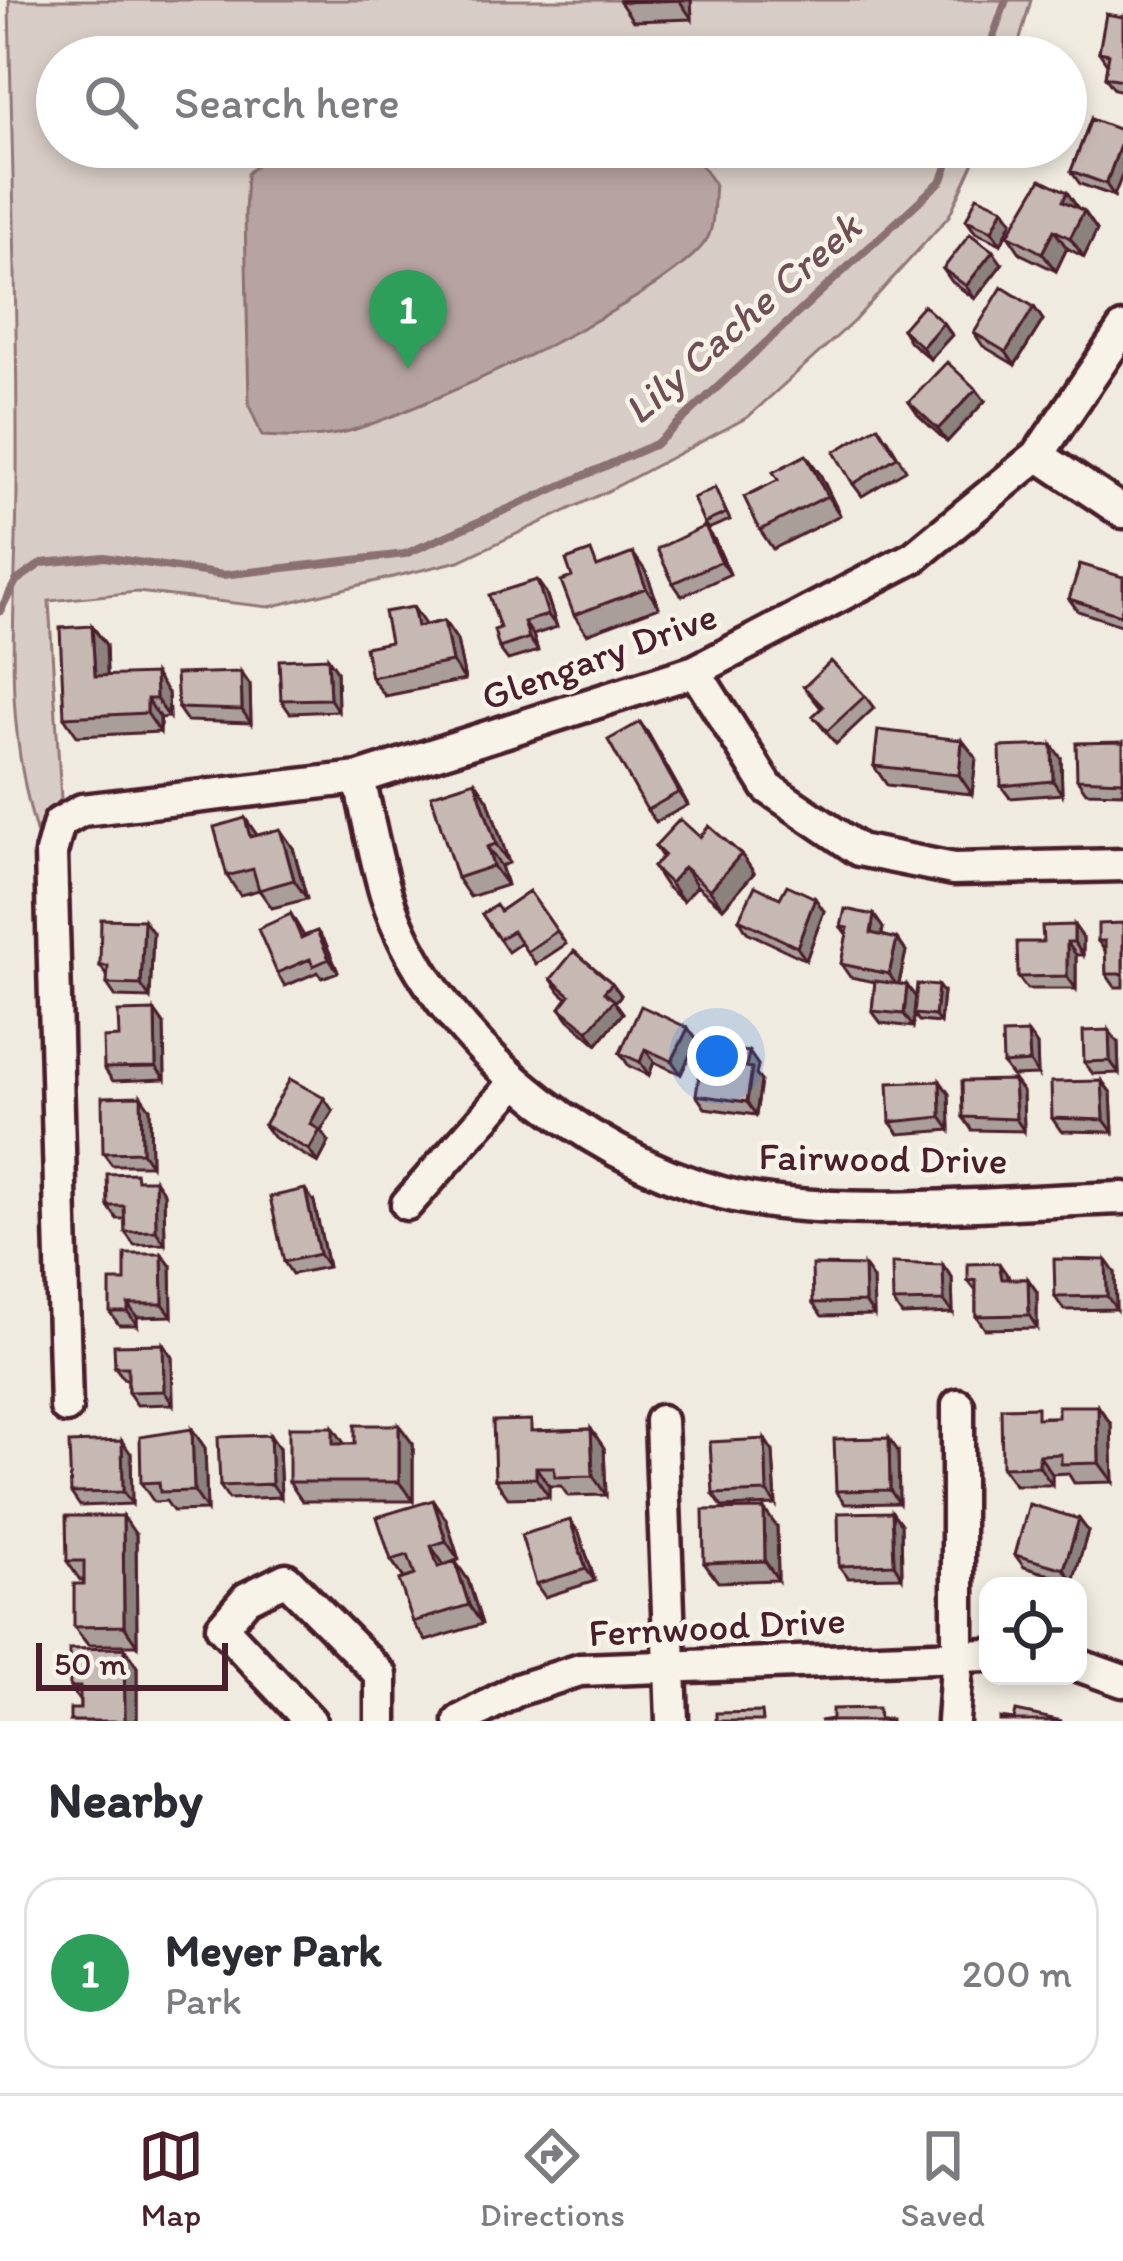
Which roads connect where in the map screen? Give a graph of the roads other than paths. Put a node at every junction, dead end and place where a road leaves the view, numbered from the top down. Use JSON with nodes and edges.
{"nodes":[{"id":1,"x":1123,"y":329,"type":"edge"},
{"id":2,"x":1038,"y":455,"type":"junction"},
{"id":3,"x":1123,"y":512,"type":"edge"},
{"id":4,"x":695,"y":671,"type":"junction"},
{"id":5,"x":359,"y":778,"type":"junction"},
{"id":6,"x":1123,"y":865,"type":"edge"},
{"id":7,"x":514,"y":1084,"type":"junction"},
{"id":8,"x":1123,"y":1198,"type":"edge"},
{"id":9,"x":406,"y":1204,"type":"dead end"},
{"id":10,"x":958,"y":1405,"type":"dead end"},
{"id":11,"x":66,"y":1407,"type":"dead end"},
{"id":12,"x":661,"y":1420,"type":"dead end"},
{"id":13,"x":973,"y":1654,"type":"edge"},
{"id":14,"x":669,"y":1664,"type":"junction"},
{"id":15,"x":1087,"y":1669,"type":"edge"},
{"id":16,"x":1123,"y":1681,"type":"edge"},
{"id":17,"x":310,"y":1721,"type":"edge"},
{"id":18,"x":381,"y":1721,"type":"edge"},
{"id":19,"x":460,"y":1721,"type":"edge"},
{"id":20,"x":672,"y":1721,"type":"edge"},
{"id":21,"x":952,"y":1721,"type":"edge"}],
"edges":[{"from":1,"to":2,"type":"street","name":"Glengary Drive"},
{"from":2,"to":3,"type":"street"},
{"from":2,"to":4,"type":"street","name":"Glengary Drive"},
{"from":4,"to":5,"type":"street","name":"Glengary Drive"},
{"from":4,"to":6,"type":"street"},
{"from":5,"to":7,"type":"street","name":"Fairwood Drive"},
{"from":5,"to":11,"type":"street","name":"Glengary Drive"},
{"from":7,"to":8,"type":"street","name":"Fairwood Drive"},
{"from":7,"to":9,"type":"street"},
{"from":10,"to":13,"type":"street"},
{"from":12,"to":14,"type":"street"},
{"from":13,"to":14,"type":"street","name":"Fernwood Drive"},
{"from":13,"to":21,"type":"street"},
{"from":14,"to":19,"type":"street","name":"Fernwood Drive"},
{"from":14,"to":20,"type":"street"},
{"from":15,"to":16,"type":"street"},
{"from":17,"to":18,"type":"street"}]}
